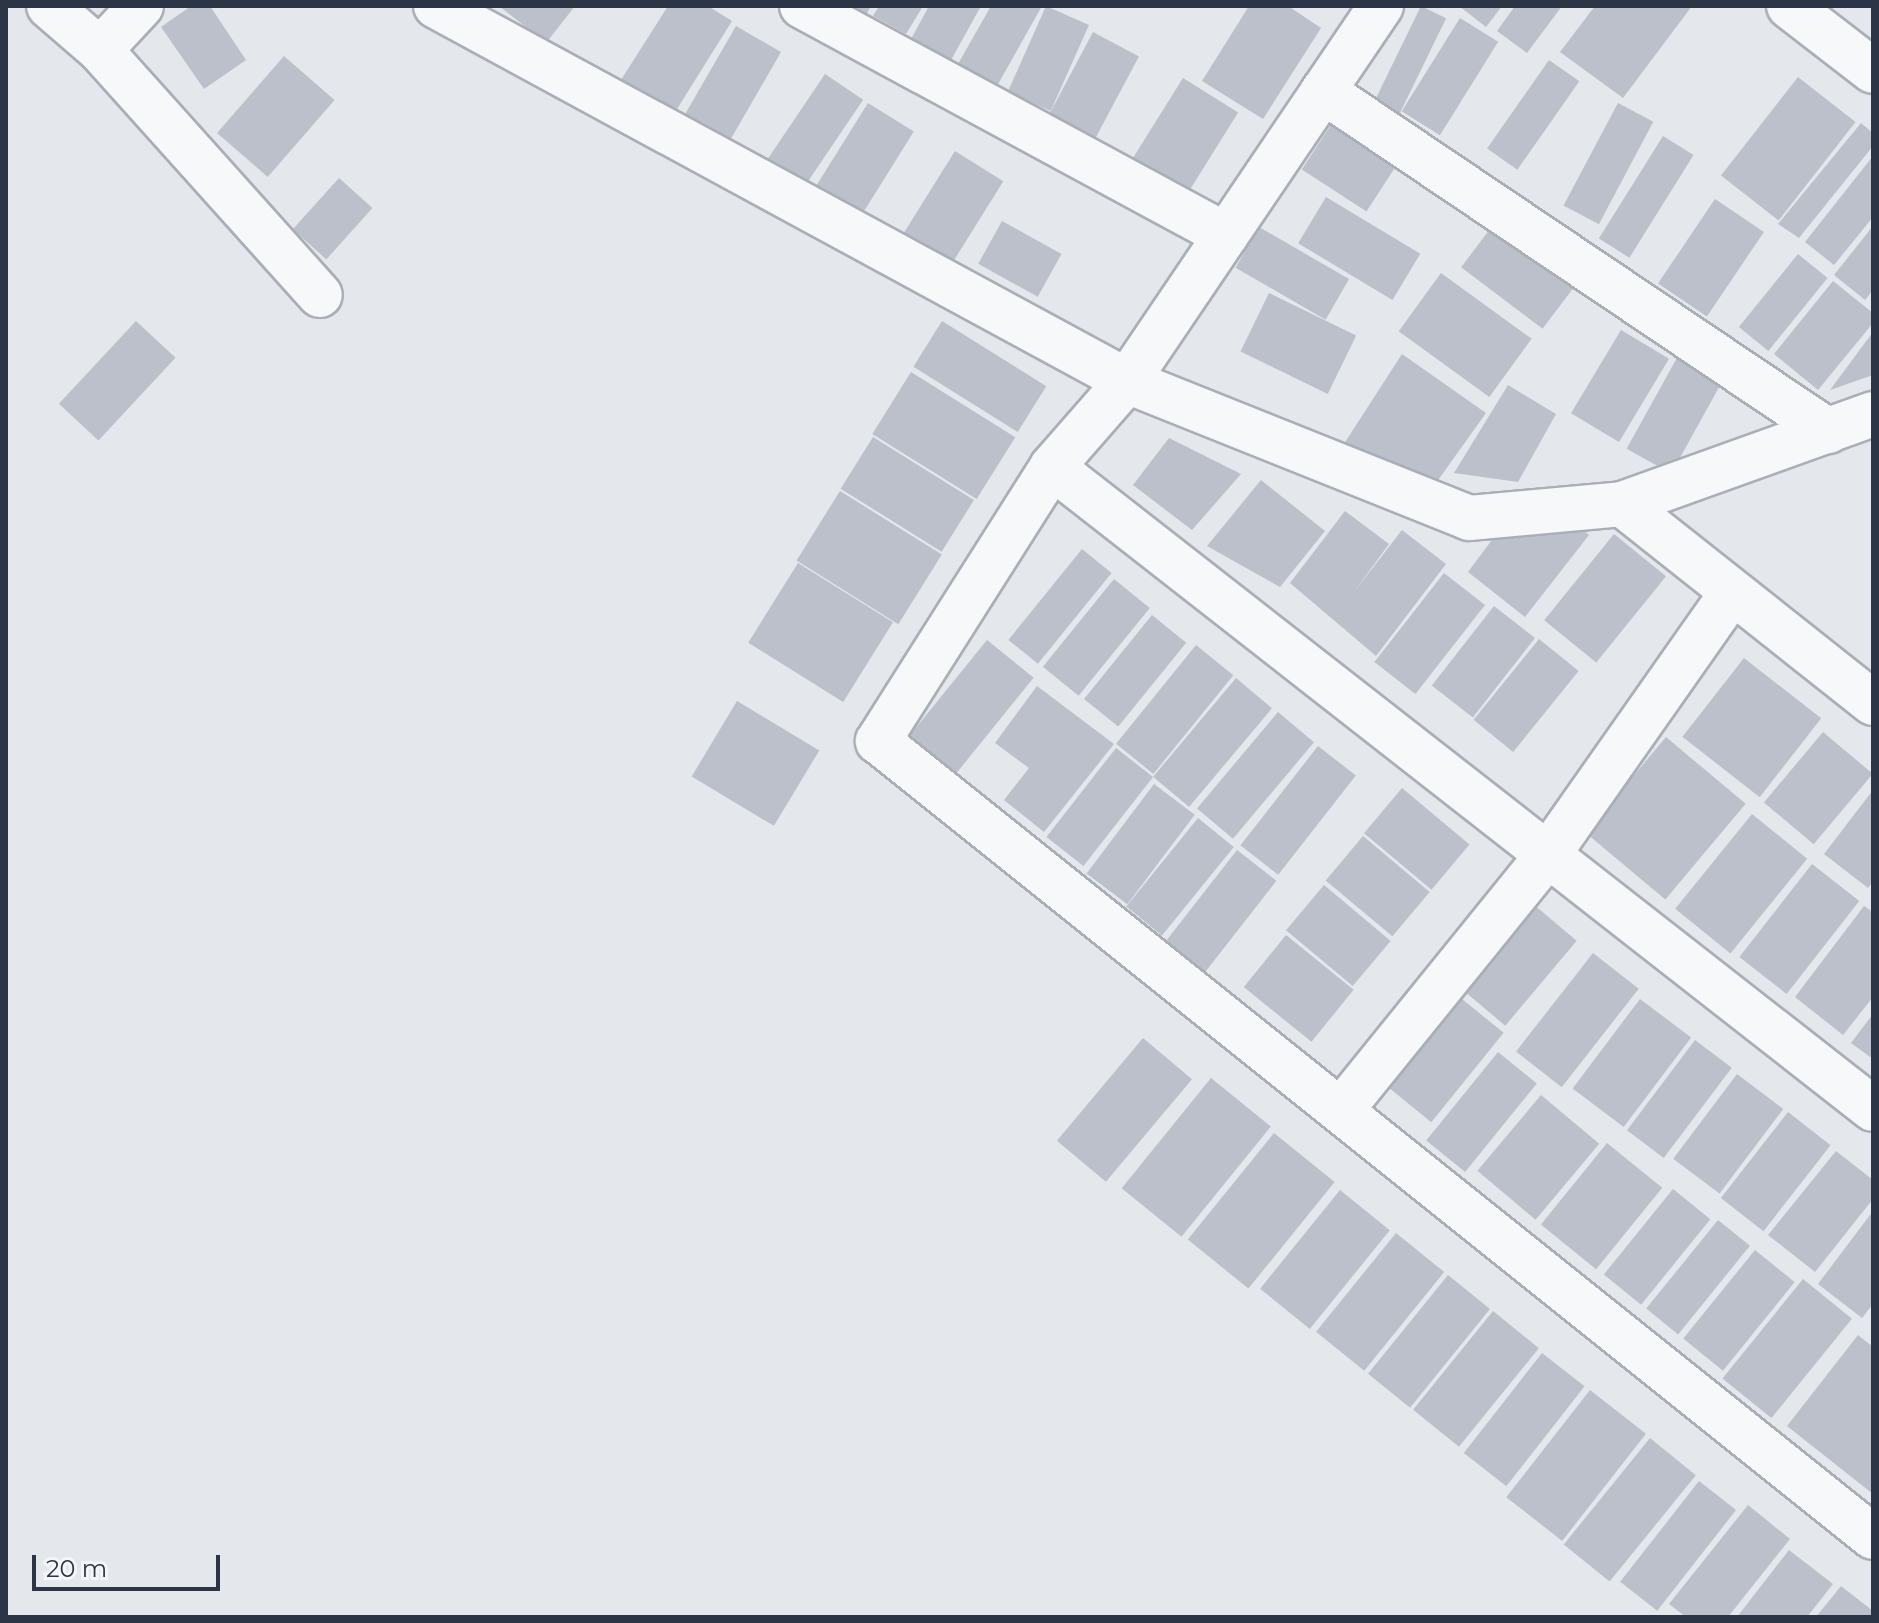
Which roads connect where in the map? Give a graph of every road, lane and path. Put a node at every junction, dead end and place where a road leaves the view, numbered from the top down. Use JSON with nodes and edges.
{"nodes":[{"id":1,"x":49,"y":6,"type":"edge"},
{"id":2,"x":141,"y":6,"type":"edge"},
{"id":3,"x":436,"y":6,"type":"edge"},
{"id":4,"x":802,"y":6,"type":"edge"},
{"id":5,"x":1381,"y":6,"type":"edge"},
{"id":6,"x":1789,"y":6,"type":"edge"},
{"id":7,"x":100,"y":50,"type":"junction"},
{"id":8,"x":1873,"y":71,"type":"edge"},
{"id":9,"x":1323,"y":91,"type":"junction"},
{"id":10,"x":1226,"y":235,"type":"junction"},
{"id":11,"x":320,"y":295,"type":"dead end"},
{"id":12,"x":1127,"y":381,"type":"junction"},
{"id":13,"x":1873,"y":414,"type":"edge"},
{"id":14,"x":1828,"y":431,"type":"junction"},
{"id":15,"x":1052,"y":467,"type":"junction"},
{"id":16,"x":1622,"y":504,"type":"junction"},
{"id":17,"x":1731,"y":594,"type":"junction"},
{"id":18,"x":1873,"y":703,"type":"edge"},
{"id":19,"x":1547,"y":856,"type":"junction"},
{"id":20,"x":1342,"y":1109,"type":"junction"},
{"id":21,"x":1873,"y":1109,"type":"edge"},
{"id":22,"x":1873,"y":1537,"type":"edge"}],
"edges":[{"from":1,"to":7,"type":"street"},
{"from":2,"to":7,"type":"street"},
{"from":3,"to":12,"type":"street"},
{"from":4,"to":10,"type":"street"},
{"from":5,"to":9,"type":"street"},
{"from":6,"to":8,"type":"street"},
{"from":7,"to":11,"type":"street"},
{"from":9,"to":10,"type":"street"},
{"from":9,"to":14,"type":"street"},
{"from":10,"to":12,"type":"street"},
{"from":12,"to":15,"type":"street"},
{"from":12,"to":16,"type":"street"},
{"from":13,"to":14,"type":"street"},
{"from":14,"to":16,"type":"street"},
{"from":15,"to":19,"type":"street"},
{"from":15,"to":20,"type":"street"},
{"from":16,"to":17,"type":"street"},
{"from":17,"to":18,"type":"street"},
{"from":17,"to":19,"type":"street"},
{"from":19,"to":20,"type":"street"},
{"from":19,"to":21,"type":"street"},
{"from":20,"to":22,"type":"street"}]}
